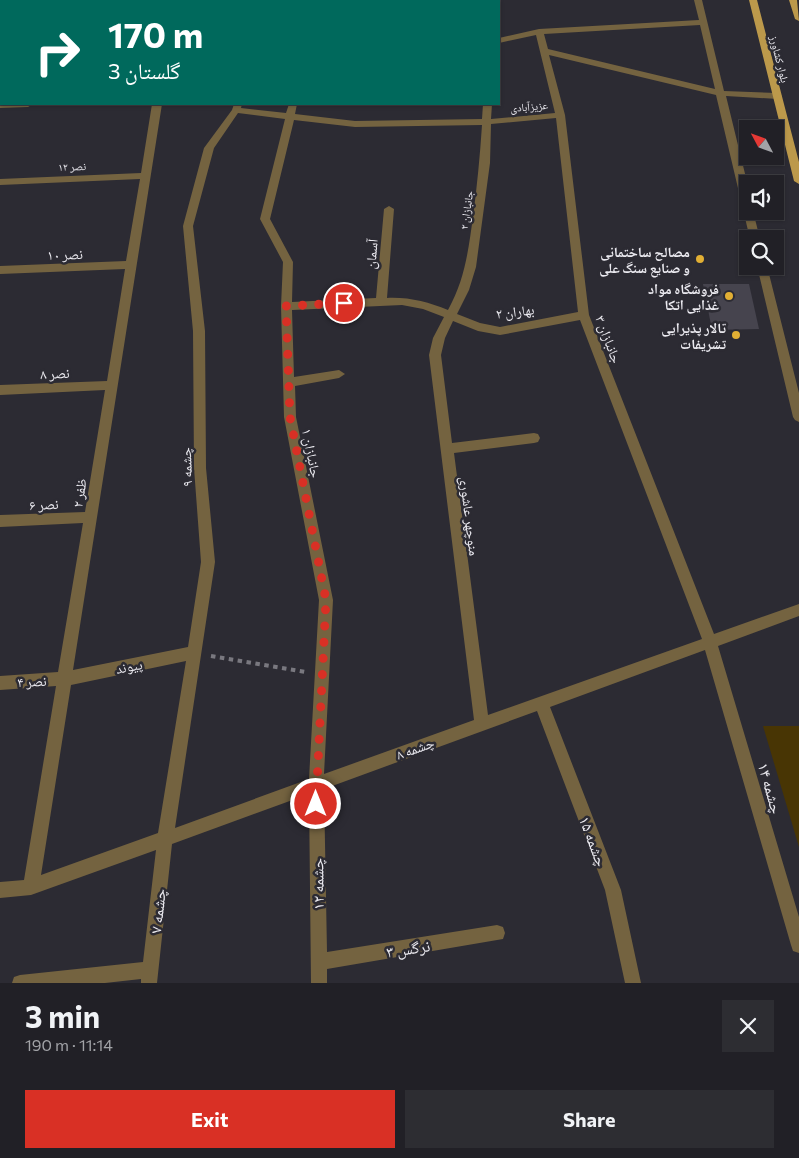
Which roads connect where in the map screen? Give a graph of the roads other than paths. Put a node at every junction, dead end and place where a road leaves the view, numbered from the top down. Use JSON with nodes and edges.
{"nodes":[{"id":1,"x":698,"y":0,"type":"edge"},
{"id":2,"x":753,"y":0,"type":"edge"},
{"id":3,"x":793,"y":0,"type":"edge"},
{"id":4,"x":799,"y":19,"type":"edge"},
{"id":5,"x":702,"y":22,"type":"junction"},
{"id":6,"x":539,"y":32,"type":"junction"},
{"id":7,"x":500,"y":40,"type":"edge"},
{"id":8,"x":545,"y":51,"type":"junction"},
{"id":9,"x":719,"y":93,"type":"junction"},
{"id":10,"x":778,"y":96,"type":"junction"},
{"id":11,"x":157,"y":105,"type":"edge"},
{"id":12,"x":293,"y":105,"type":"edge"},
{"id":13,"x":487,"y":105,"type":"edge"},
{"id":14,"x":237,"y":107,"type":"edge"},
{"id":15,"x":560,"y":115,"type":"junction"},
{"id":16,"x":290,"y":118,"type":"junction"},
{"id":17,"x":486,"y":122,"type":"junction"},
{"id":18,"x":739,"y":175,"type":"edge"},
{"id":19,"x":145,"y":176,"type":"junction"},
{"id":20,"x":799,"y":181,"type":"edge"},
{"id":21,"x":0,"y":182,"type":"edge"},
{"id":22,"x":389,"y":209,"type":"dead end"},
{"id":23,"x":131,"y":265,"type":"junction"},
{"id":24,"x":0,"y":270,"type":"edge"},
{"id":25,"x":764,"y":275,"type":"edge"},
{"id":26,"x":382,"y":302,"type":"junction"},
{"id":27,"x":286,"y":306,"type":"junction"},
{"id":28,"x":584,"y":315,"type":"junction"},
{"id":29,"x":451,"y":316,"type":"junction"},
{"id":30,"x":339,"y":374,"type":"dead end"},
{"id":31,"x":289,"y":382,"type":"junction"},
{"id":32,"x":112,"y":385,"type":"junction"},
{"id":33,"x":0,"y":390,"type":"edge"},
{"id":34,"x":799,"y":417,"type":"edge"},
{"id":35,"x":534,"y":438,"type":"dead end"},
{"id":36,"x":447,"y":449,"type":"junction"},
{"id":37,"x":90,"y":517,"type":"junction"},
{"id":38,"x":0,"y":521,"type":"edge"},
{"id":39,"x":799,"y":610,"type":"edge"},
{"id":40,"x":710,"y":642,"type":"junction"},
{"id":41,"x":193,"y":653,"type":"junction"},
{"id":42,"x":64,"y":679,"type":"junction"},
{"id":43,"x":0,"y":683,"type":"edge"},
{"id":44,"x":542,"y":703,"type":"junction"},
{"id":45,"x":482,"y":724,"type":"junction"},
{"id":46,"x":316,"y":784,"type":"junction"},
{"id":47,"x":165,"y":839,"type":"junction"},
{"id":48,"x":31,"y":887,"type":"junction"},
{"id":49,"x":0,"y":890,"type":"edge"},
{"id":50,"x":497,"y":933,"type":"dead end"},
{"id":51,"x":799,"y":945,"type":"edge"},
{"id":52,"x":318,"y":962,"type":"junction"},
{"id":53,"x":150,"y":977,"type":"edge"},
{"id":54,"x":20,"y":983,"type":"edge"},
{"id":55,"x":319,"y":983,"type":"edge"},
{"id":56,"x":633,"y":983,"type":"edge"}],
"edges":[{"from":1,"to":5,"type":"street"},
{"from":2,"to":10,"type":"main road","name":"بلوار کشاورز"},
{"from":3,"to":4,"type":"main road"},
{"from":5,"to":6,"type":"street"},
{"from":5,"to":9,"type":"street"},
{"from":6,"to":7,"type":"street"},
{"from":6,"to":8,"type":"street","name":"جانبازان ۳"},
{"from":8,"to":9,"type":"street"},
{"from":8,"to":15,"type":"street","name":"جانبازان ۳"},
{"from":9,"to":10,"type":"street"},
{"from":9,"to":18,"type":"street"},
{"from":10,"to":20,"type":"main road","name":"بلوار کشاورز"},
{"from":11,"to":19,"type":"street","name":"ظفر ۲"},
{"from":12,"to":16,"type":"street","name":"جانبازان ۱"},
{"from":13,"to":17,"type":"street","name":"جانبازان ۲"},
{"from":14,"to":16,"type":"street","name":"عزیزآبادی"},
{"from":14,"to":41,"type":"street","name":"چشمه ۹"},
{"from":15,"to":17,"type":"street","name":"عزیزآبادی"},
{"from":15,"to":28,"type":"street","name":"جانبازان ۳"},
{"from":16,"to":17,"type":"street","name":"عزیزآبادی"},
{"from":16,"to":27,"type":"street","name":"جانبازان ۱"},
{"from":17,"to":29,"type":"street","name":"جانبازان ۲"},
{"from":19,"to":21,"type":"street","name":"نصر ۱۲"},
{"from":19,"to":23,"type":"street","name":"ظفر ۲"},
{"from":22,"to":26,"type":"street","name":"آسمان"},
{"from":23,"to":24,"type":"street","name":"نصر ۱۰"},
{"from":23,"to":32,"type":"street","name":"ظفر ۲"},
{"from":25,"to":34,"type":"street"},
{"from":26,"to":27,"type":"street","name":"بهاران ۲"},
{"from":26,"to":29,"type":"street","name":"بهاران ۲"},
{"from":27,"to":31,"type":"street","name":"جانبازان ۱"},
{"from":28,"to":29,"type":"street","name":"بهاران ۲"},
{"from":28,"to":40,"type":"street","name":"جانبازان ۳"},
{"from":29,"to":36,"type":"street","name":"منوچهر عاشوری"},
{"from":30,"to":31,"type":"street"},
{"from":31,"to":46,"type":"street","name":"جانبازان ۱"},
{"from":32,"to":33,"type":"street","name":"نصر ۸"},
{"from":32,"to":37,"type":"street","name":"ظفر ۲"},
{"from":35,"to":36,"type":"street"},
{"from":36,"to":45,"type":"street","name":"منوچهر عاشوری"},
{"from":37,"to":38,"type":"street","name":"نصر ۶"},
{"from":37,"to":42,"type":"street","name":"ظفر ۲"},
{"from":39,"to":40,"type":"street","name":"چشمه ۸"},
{"from":40,"to":44,"type":"street","name":"چشمه ۸"},
{"from":40,"to":51,"type":"street","name":"چشمه ۱۴"},
{"from":41,"to":42,"type":"street","name":"پیوند"},
{"from":41,"to":47,"type":"street","name":"چشمه ۹"},
{"from":42,"to":43,"type":"street","name":"نصر ۴"},
{"from":42,"to":48,"type":"street","name":"ظفر ۲"},
{"from":44,"to":45,"type":"street","name":"چشمه ۸"},
{"from":44,"to":56,"type":"street","name":"چشمه ۱۵"},
{"from":45,"to":46,"type":"street","name":"چشمه ۸"},
{"from":46,"to":47,"type":"street","name":"چشمه ۸"},
{"from":46,"to":52,"type":"street","name":"چشمه ۱۲"},
{"from":47,"to":48,"type":"street","name":"چشمه ۸"},
{"from":47,"to":53,"type":"street","name":"چشمه ۷"},
{"from":48,"to":49,"type":"street","name":"چشمه ۸"},
{"from":50,"to":52,"type":"street","name":"نرگس ۳"},
{"from":52,"to":55,"type":"street","name":"چشمه ۱۲"},
{"from":53,"to":54,"type":"street"}]}
